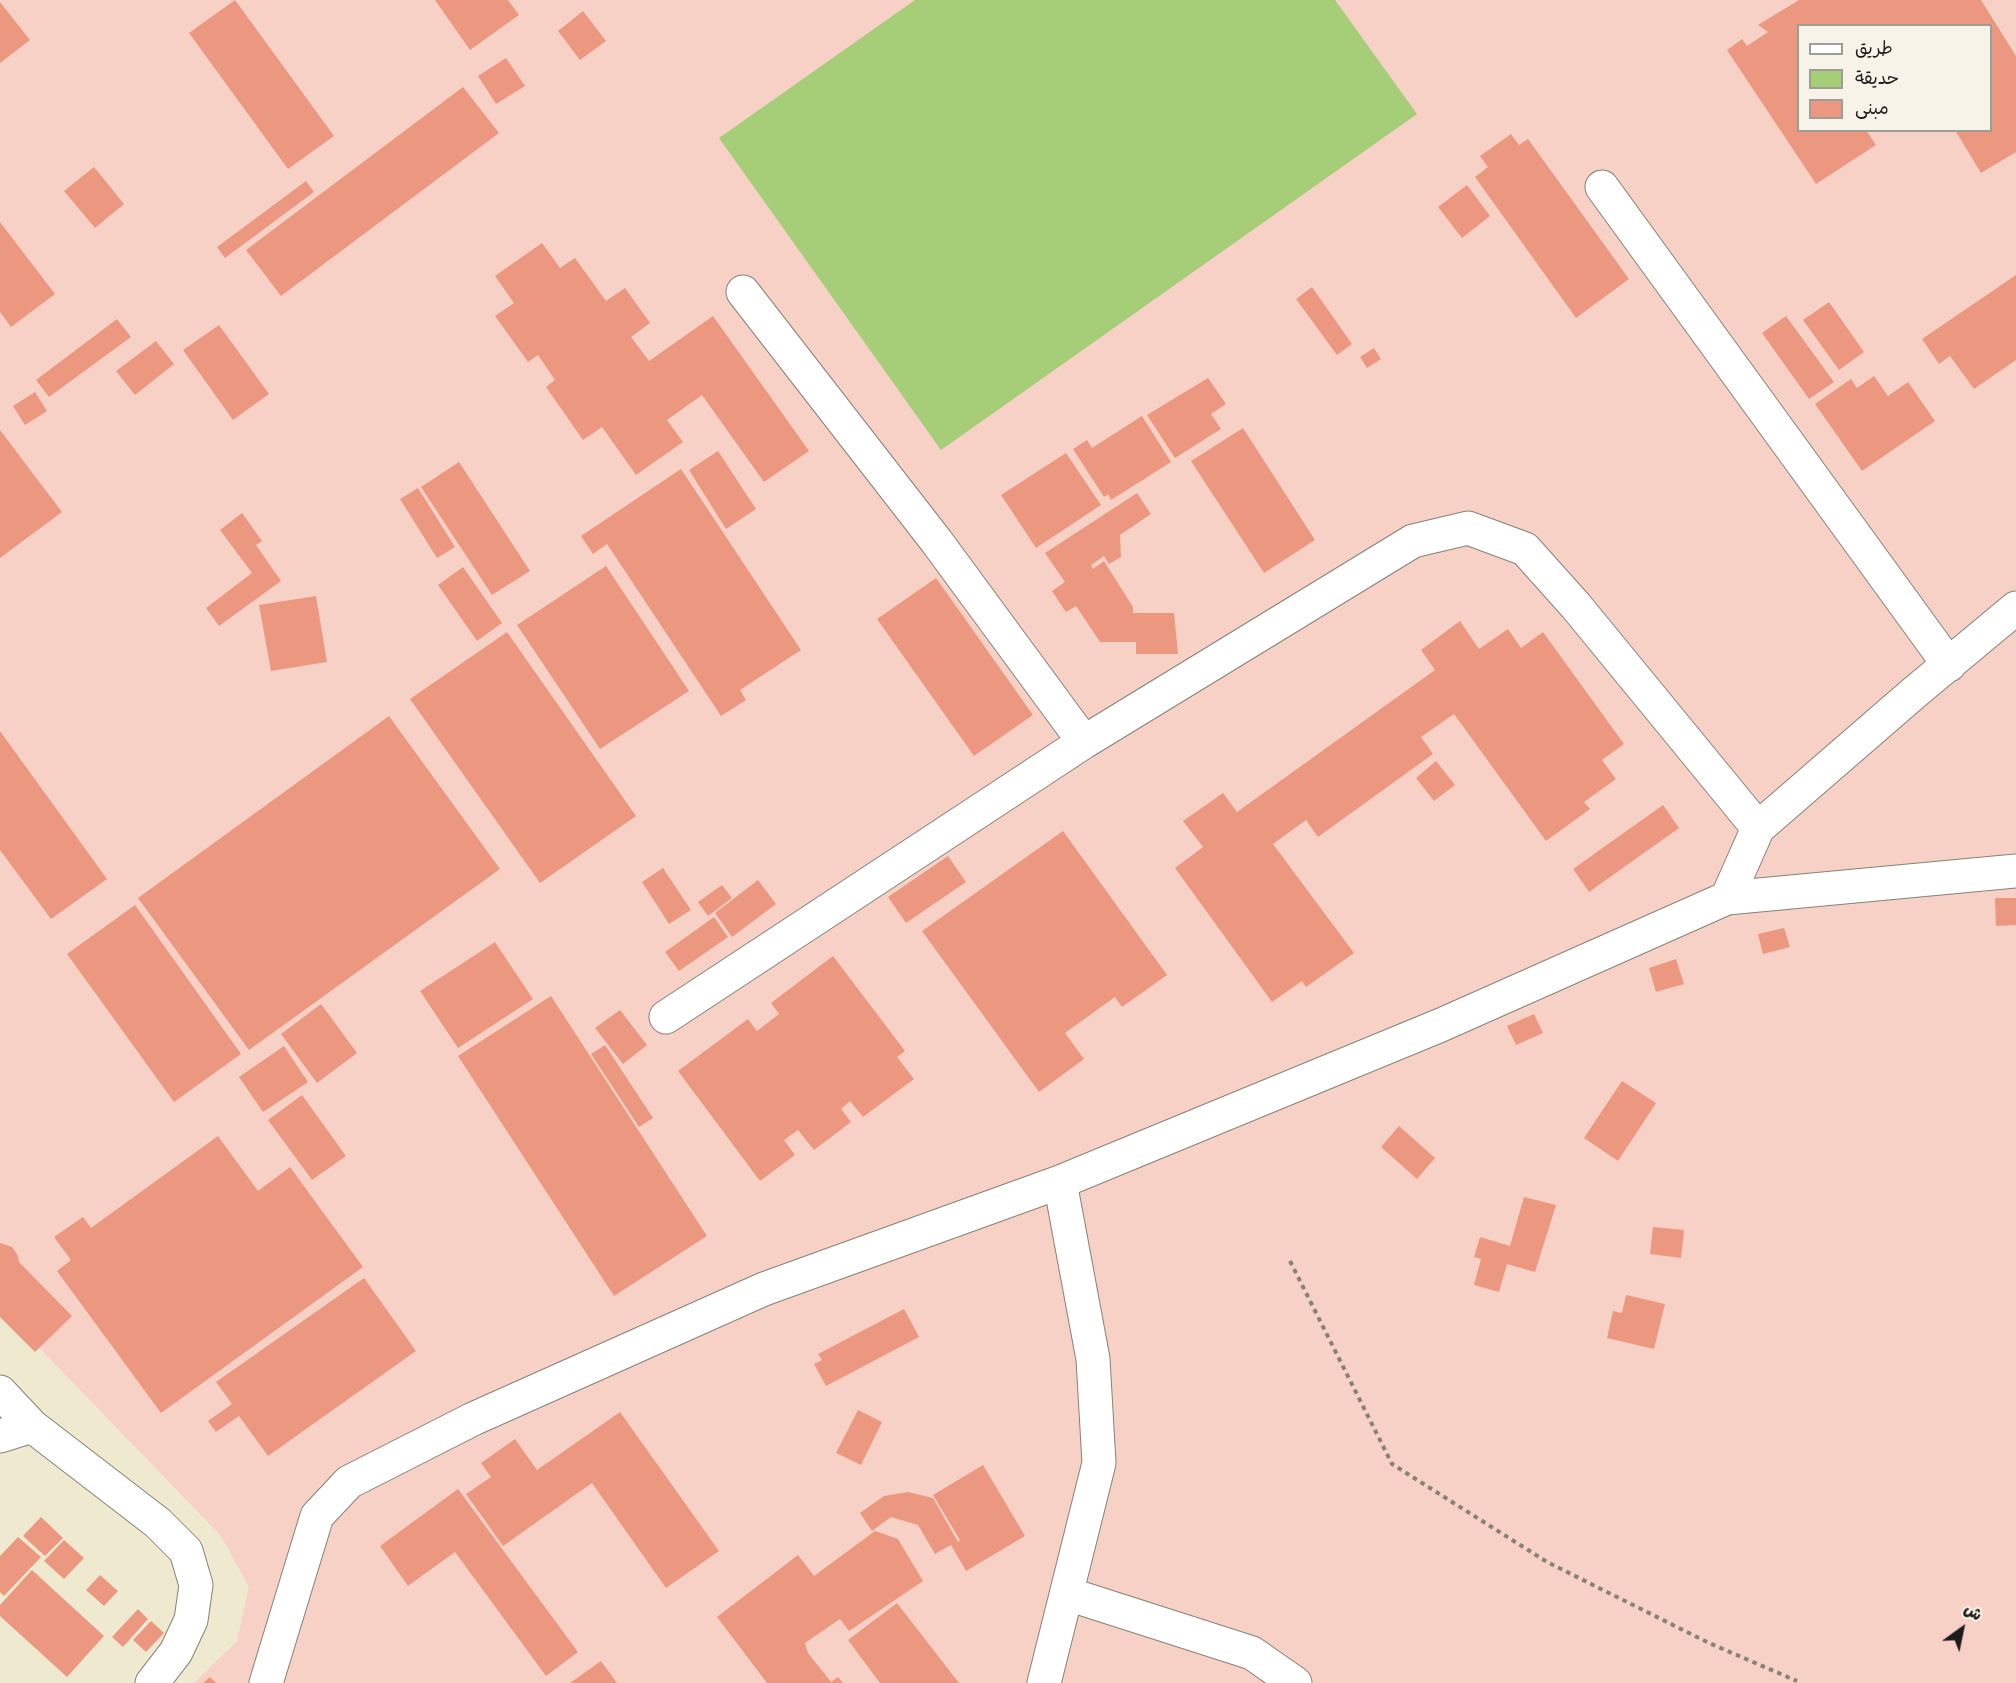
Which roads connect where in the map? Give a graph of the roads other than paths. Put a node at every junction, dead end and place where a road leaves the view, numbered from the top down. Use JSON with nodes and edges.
{"nodes":[{"id":1,"x":1602,"y":187,"type":"dead end"},
{"id":2,"x":743,"y":292,"type":"dead end"},
{"id":3,"x":2016,"y":608,"type":"edge"},
{"id":4,"x":1949,"y":665,"type":"junction"},
{"id":5,"x":1084,"y":742,"type":"junction"},
{"id":6,"x":1758,"y":828,"type":"junction"},
{"id":7,"x":2016,"y":871,"type":"edge"},
{"id":8,"x":1727,"y":898,"type":"junction"},
{"id":9,"x":666,"y":1017,"type":"dead end"},
{"id":10,"x":1060,"y":1182,"type":"junction"},
{"id":11,"x":0,"y":1392,"type":"edge"},
{"id":12,"x":32,"y":1426,"type":"junction"},
{"id":13,"x":0,"y":1436,"type":"edge"},
{"id":14,"x":1068,"y":1594,"type":"junction"},
{"id":15,"x":152,"y":1683,"type":"edge"},
{"id":16,"x":266,"y":1683,"type":"edge"},
{"id":17,"x":1044,"y":1683,"type":"edge"},
{"id":18,"x":1295,"y":1683,"type":"edge"}],
"edges":[{"from":1,"to":4,"type":"street"},
{"from":2,"to":5,"type":"street"},
{"from":3,"to":4,"type":"street"},
{"from":4,"to":6,"type":"street"},
{"from":5,"to":6,"type":"street"},
{"from":5,"to":9,"type":"street"},
{"from":6,"to":8,"type":"street"},
{"from":7,"to":8,"type":"street"},
{"from":8,"to":10,"type":"street"},
{"from":10,"to":14,"type":"street"},
{"from":10,"to":16,"type":"street"},
{"from":11,"to":12,"type":"street"},
{"from":12,"to":13,"type":"street"},
{"from":12,"to":15,"type":"street"},
{"from":14,"to":17,"type":"street"},
{"from":14,"to":18,"type":"street"}]}
